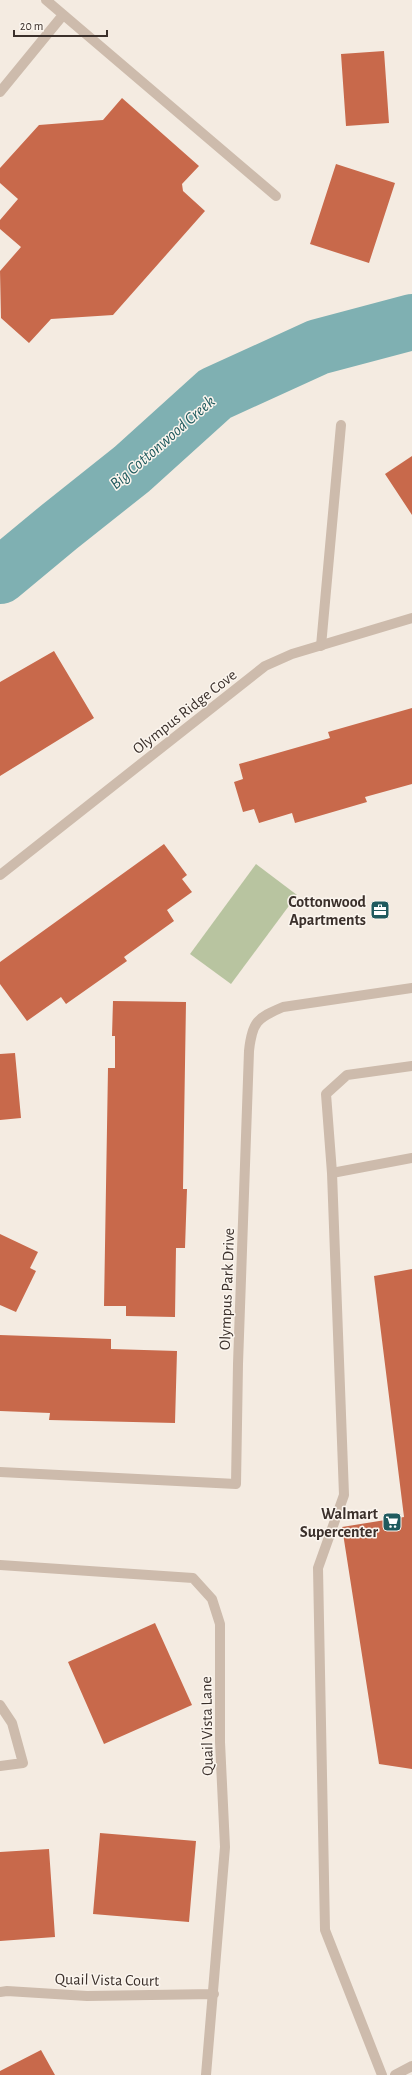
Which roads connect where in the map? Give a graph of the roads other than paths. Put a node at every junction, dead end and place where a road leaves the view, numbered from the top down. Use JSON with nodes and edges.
{"nodes":[{"id":1,"x":46,"y":0,"type":"edge"},
{"id":2,"x":63,"y":15,"type":"junction"},
{"id":3,"x":0,"y":92,"type":"edge"},
{"id":4,"x":276,"y":196,"type":"dead end"},
{"id":5,"x":341,"y":425,"type":"dead end"},
{"id":6,"x":412,"y":618,"type":"edge"},
{"id":7,"x":321,"y":646,"type":"junction"},
{"id":8,"x":0,"y":875,"type":"edge"},
{"id":9,"x":412,"y":988,"type":"edge"},
{"id":10,"x":412,"y":1066,"type":"edge"},
{"id":11,"x":412,"y":1158,"type":"edge"},
{"id":12,"x":332,"y":1173,"type":"junction"},
{"id":13,"x":0,"y":1472,"type":"edge"},
{"id":14,"x":0,"y":1565,"type":"edge"},
{"id":15,"x":0,"y":1705,"type":"edge"},
{"id":16,"x":0,"y":1766,"type":"edge"},
{"id":17,"x":0,"y":1992,"type":"edge"},
{"id":18,"x":214,"y":1994,"type":"junction"},
{"id":19,"x":412,"y":2066,"type":"edge"},
{"id":20,"x":206,"y":2075,"type":"edge"},
{"id":21,"x":382,"y":2075,"type":"edge"},
{"id":22,"x":395,"y":2075,"type":"edge"}],
"edges":[{"from":1,"to":2,"type":"street"},
{"from":2,"to":3,"type":"street"},
{"from":2,"to":4,"type":"street"},
{"from":5,"to":7,"type":"street"},
{"from":6,"to":7,"type":"street","name":"Olympus Ridge Cove"},
{"from":7,"to":8,"type":"street","name":"Olympus Ridge Cove"},
{"from":9,"to":13,"type":"street","name":"Olympus Park Drive"},
{"from":10,"to":12,"type":"street"},
{"from":11,"to":12,"type":"street"},
{"from":12,"to":21,"type":"street"},
{"from":14,"to":18,"type":"street","name":"Quail Vista Lane"},
{"from":15,"to":16,"type":"street"},
{"from":17,"to":18,"type":"street","name":"Quail Vista Court"},
{"from":18,"to":20,"type":"street","name":"Quail Vista Lane"},
{"from":19,"to":22,"type":"street"}]}
